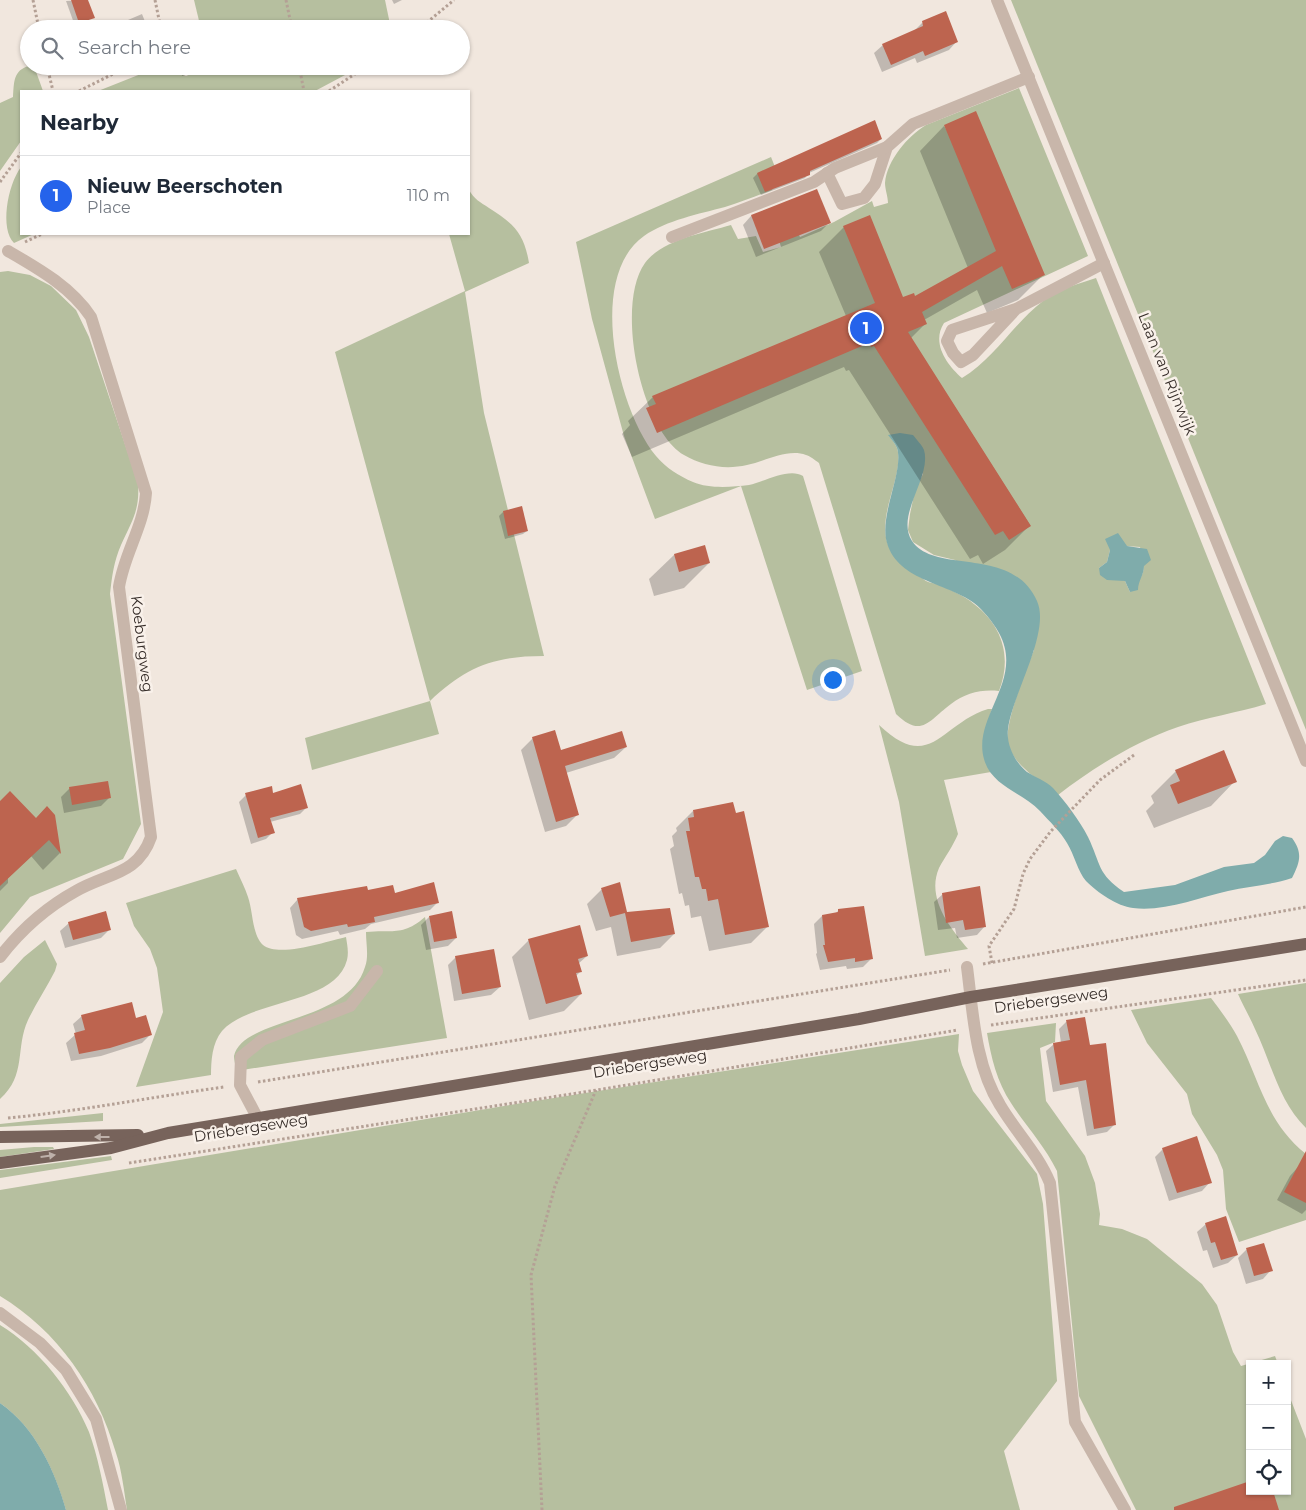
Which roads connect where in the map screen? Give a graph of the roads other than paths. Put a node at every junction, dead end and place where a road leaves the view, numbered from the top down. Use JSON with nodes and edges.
{"nodes":[{"id":1,"x":997,"y":0,"type":"edge"},
{"id":2,"x":1029,"y":77,"type":"junction"},
{"id":3,"x":887,"y":147,"type":"junction"},
{"id":4,"x":827,"y":173,"type":"junction"},
{"id":5,"x":672,"y":236,"type":"dead end"},
{"id":6,"x":8,"y":250,"type":"dead end"},
{"id":7,"x":1104,"y":263,"type":"junction"},
{"id":8,"x":1016,"y":309,"type":"junction"},
{"id":9,"x":1306,"y":761,"type":"edge"},
{"id":10,"x":1306,"y":944,"type":"edge"},
{"id":11,"x":0,"y":957,"type":"edge"},
{"id":12,"x":967,"y":967,"type":"road end"},
{"id":13,"x":377,"y":970,"type":"dead end"},
{"id":14,"x":971,"y":997,"type":"junction"},
{"id":15,"x":258,"y":1119,"type":"junction"},
{"id":16,"x":168,"y":1133,"type":"junction"},
{"id":17,"x":0,"y":1137,"type":"edge"},
{"id":18,"x":0,"y":1162,"type":"edge"},
{"id":19,"x":0,"y":1314,"type":"edge"},
{"id":20,"x":120,"y":1510,"type":"edge"},
{"id":21,"x":1125,"y":1510,"type":"edge"}],
"edges":[{"from":1,"to":2,"type":"street","name":"Laan van Rijnwijk"},
{"from":2,"to":3,"type":"street"},
{"from":2,"to":7,"type":"street","name":"Laan van Rijnwijk"},
{"from":3,"to":4,"type":"street"},
{"from":3,"to":4,"type":"street"},
{"from":4,"to":5,"type":"street"},
{"from":6,"to":11,"type":"street","name":"Koeburgweg"},
{"from":7,"to":8,"type":"street"},
{"from":7,"to":9,"type":"street","name":"Laan van Rijnwijk"},
{"from":8,"to":8,"type":"street"},
{"from":10,"to":14,"type":"main road","name":"Driebergseweg"},
{"from":12,"to":14,"type":"street"},
{"from":13,"to":15,"type":"street"},
{"from":14,"to":15,"type":"main road","name":"Driebergseweg"},
{"from":14,"to":21,"type":"street"},
{"from":15,"to":16,"type":"main road","name":"Driebergseweg"},
{"from":16,"to":17,"type":"main road","name":"Driebergseweg","one_way":true},
{"from":18,"to":16,"type":"main road","name":"Driebergseweg","one_way":true},
{"from":19,"to":20,"type":"street"}]}
